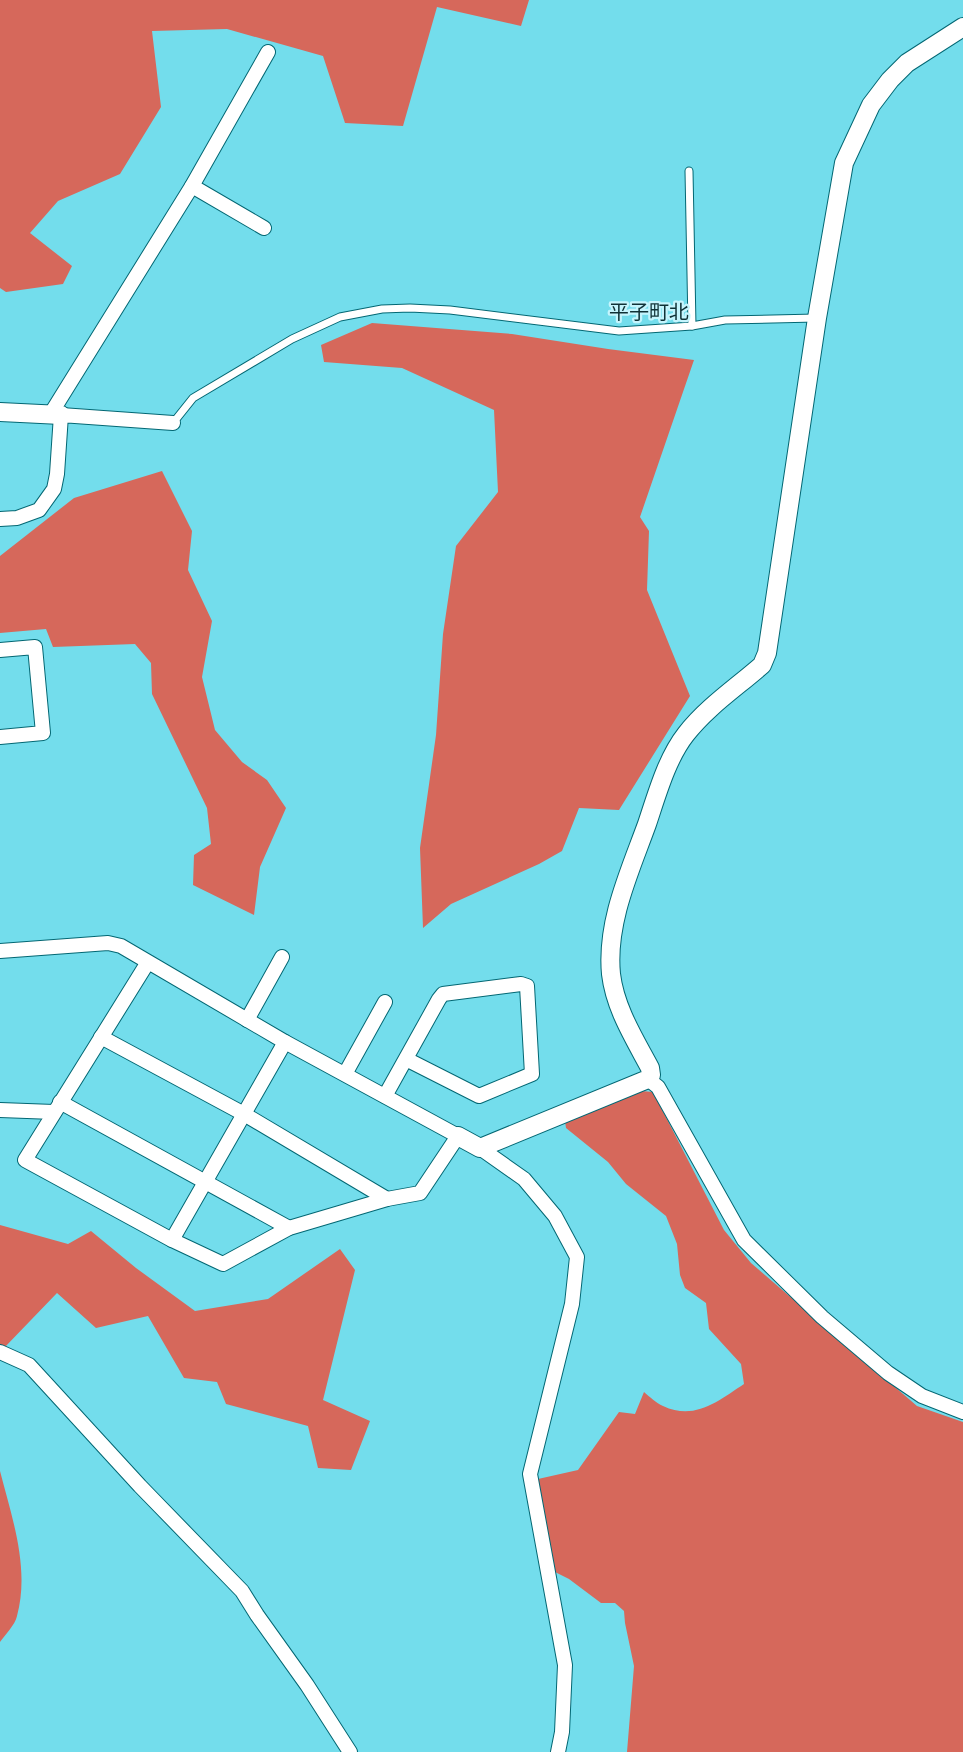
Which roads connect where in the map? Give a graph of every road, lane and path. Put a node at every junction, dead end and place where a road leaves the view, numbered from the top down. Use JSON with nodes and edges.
{"nodes":[{"id":1,"x":963,"y":27,"type":"edge"},
{"id":2,"x":268,"y":52,"type":"dead end"},
{"id":3,"x":689,"y":171,"type":"dead end"},
{"id":4,"x":192,"y":186,"type":"junction"},
{"id":5,"x":264,"y":228,"type":"dead end"},
{"id":6,"x":817,"y":318,"type":"junction"},
{"id":7,"x":692,"y":326,"type":"junction"},
{"id":8,"x":0,"y":412,"type":"edge"},
{"id":9,"x":55,"y":415,"type":"junction"},
{"id":10,"x":173,"y":423,"type":"joint"},
{"id":11,"x":0,"y":518,"type":"edge"},
{"id":12,"x":0,"y":650,"type":"edge"},
{"id":13,"x":0,"y":737,"type":"edge"},
{"id":14,"x":0,"y":951,"type":"edge"},
{"id":15,"x":282,"y":957,"type":"dead end"},
{"id":16,"x":148,"y":962,"type":"junction"},
{"id":17,"x":385,"y":1002,"type":"dead end"},
{"id":18,"x":247,"y":1020,"type":"junction"},
{"id":19,"x":101,"y":1037,"type":"junction"},
{"id":20,"x":285,"y":1042,"type":"junction"},
{"id":21,"x":406,"y":1059,"type":"junction"},
{"id":22,"x":345,"y":1074,"type":"junction"},
{"id":23,"x":648,"y":1079,"type":"junction"},
{"id":24,"x":385,"y":1096,"type":"junction"},
{"id":25,"x":57,"y":1107,"type":"junction"},
{"id":26,"x":0,"y":1110,"type":"edge"},
{"id":27,"x":244,"y":1114,"type":"junction"},
{"id":28,"x":458,"y":1136,"type":"junction"},
{"id":29,"x":480,"y":1148,"type":"junction"},
{"id":30,"x":204,"y":1183,"type":"junction"},
{"id":31,"x":387,"y":1199,"type":"junction"},
{"id":32,"x":289,"y":1228,"type":"junction"},
{"id":33,"x":172,"y":1240,"type":"junction"},
{"id":34,"x":0,"y":1352,"type":"edge"},
{"id":35,"x":963,"y":1412,"type":"edge"},
{"id":36,"x":350,"y":1752,"type":"edge"},
{"id":37,"x":558,"y":1752,"type":"edge"}],
"edges":[{"from":1,"to":6,"type":"street"},
{"from":2,"to":4,"type":"street"},
{"from":3,"to":7,"type":"lane"},
{"from":4,"to":5,"type":"street"},
{"from":4,"to":9,"type":"street"},
{"from":6,"to":7,"type":"lane"},
{"from":6,"to":23,"type":"street"},
{"from":7,"to":10,"type":"lane"},
{"from":8,"to":9,"type":"street"},
{"from":9,"to":10,"type":"street"},
{"from":9,"to":11,"type":"street"},
{"from":12,"to":13,"type":"street"},
{"from":14,"to":16,"type":"street"},
{"from":15,"to":18,"type":"street"},
{"from":16,"to":18,"type":"street"},
{"from":16,"to":19,"type":"street"},
{"from":17,"to":22,"type":"street"},
{"from":18,"to":20,"type":"street"},
{"from":19,"to":25,"type":"street"},
{"from":19,"to":27,"type":"street"},
{"from":20,"to":22,"type":"street"},
{"from":20,"to":27,"type":"street"},
{"from":21,"to":21,"type":"street"},
{"from":21,"to":24,"type":"street"},
{"from":22,"to":24,"type":"street"},
{"from":23,"to":29,"type":"street"},
{"from":23,"to":35,"type":"street"},
{"from":24,"to":28,"type":"street"},
{"from":25,"to":26,"type":"street"},
{"from":25,"to":30,"type":"street"},
{"from":25,"to":33,"type":"street"},
{"from":27,"to":30,"type":"street"},
{"from":27,"to":31,"type":"street"},
{"from":28,"to":29,"type":"street"},
{"from":28,"to":31,"type":"street"},
{"from":29,"to":37,"type":"street"},
{"from":30,"to":32,"type":"street"},
{"from":30,"to":33,"type":"street"},
{"from":31,"to":32,"type":"street"},
{"from":32,"to":33,"type":"street"},
{"from":34,"to":36,"type":"street"}]}
